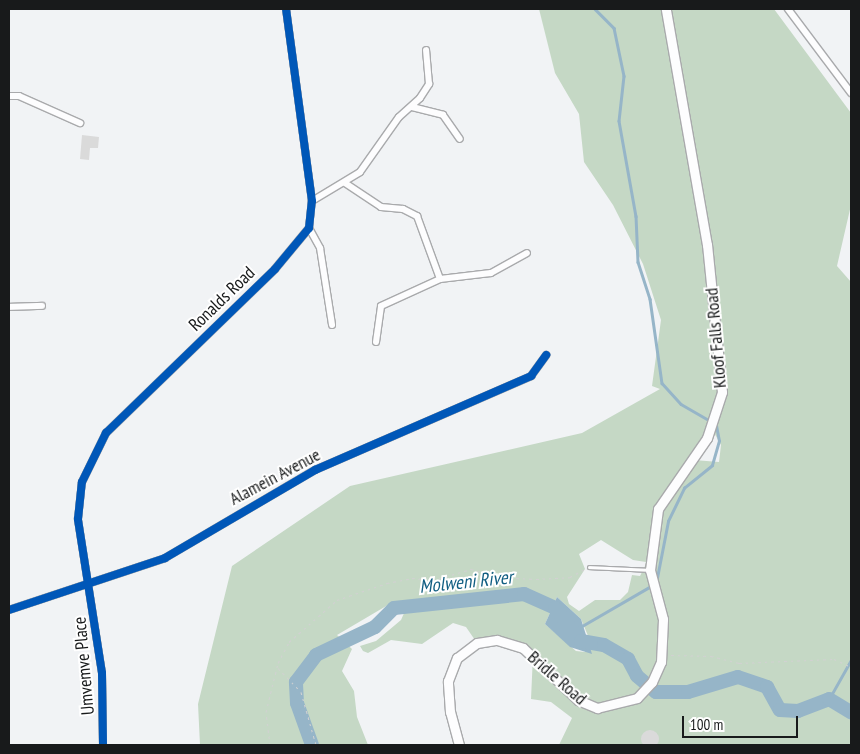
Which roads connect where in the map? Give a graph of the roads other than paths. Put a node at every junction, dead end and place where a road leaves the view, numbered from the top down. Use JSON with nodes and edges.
{"nodes":[{"id":1,"x":286,"y":9,"type":"edge"},
{"id":2,"x":666,"y":9,"type":"edge"},
{"id":3,"x":788,"y":9,"type":"edge"},
{"id":4,"x":426,"y":50,"type":"dead end"},
{"id":5,"x":851,"y":93,"type":"edge"},
{"id":6,"x":9,"y":96,"type":"edge"},
{"id":7,"x":412,"y":107,"type":"junction"},
{"id":8,"x":80,"y":123,"type":"dead end"},
{"id":9,"x":460,"y":139,"type":"dead end"},
{"id":10,"x":344,"y":184,"type":"junction"},
{"id":11,"x":312,"y":201,"type":"junction"},
{"id":12,"x":309,"y":228,"type":"junction"},
{"id":13,"x":527,"y":253,"type":"dead end"},
{"id":14,"x":440,"y":279,"type":"junction"},
{"id":15,"x":42,"y":306,"type":"dead end"},
{"id":16,"x":9,"y":307,"type":"edge"},
{"id":17,"x":332,"y":325,"type":"dead end"},
{"id":18,"x":376,"y":342,"type":"dead end"},
{"id":19,"x":546,"y":355,"type":"dead end"},
{"id":20,"x":589,"y":567,"type":"road end"},
{"id":21,"x":650,"y":570,"type":"junction"},
{"id":22,"x":91,"y":584,"type":"junction"},
{"id":23,"x":9,"y":610,"type":"edge"},
{"id":24,"x":664,"y":651,"type":"joint"},
{"id":25,"x":103,"y":745,"type":"edge"},
{"id":26,"x":459,"y":745,"type":"edge"}],
"edges":[{"from":1,"to":11,"type":"street"},
{"from":2,"to":21,"type":"main road","name":"Kloof Falls Road"},
{"from":3,"to":5,"type":"street"},
{"from":4,"to":7,"type":"street"},
{"from":6,"to":8,"type":"street"},
{"from":7,"to":9,"type":"street"},
{"from":7,"to":10,"type":"street"},
{"from":10,"to":11,"type":"street"},
{"from":10,"to":14,"type":"street"},
{"from":11,"to":12,"type":"street"},
{"from":12,"to":17,"type":"street"},
{"from":12,"to":22,"type":"street","name":"Ronalds Road"},
{"from":13,"to":14,"type":"street"},
{"from":14,"to":18,"type":"street"},
{"from":15,"to":16,"type":"street"},
{"from":19,"to":22,"type":"street","name":"Alamein Avenue"},
{"from":20,"to":21,"type":"lane"},
{"from":21,"to":24,"type":"main road","name":"Kloof Falls Road"},
{"from":22,"to":23,"type":"street","name":"Alamein Avenue"},
{"from":22,"to":25,"type":"street","name":"Umvemve Place"},
{"from":24,"to":26,"type":"main road","name":"Bridle Road"}]}
